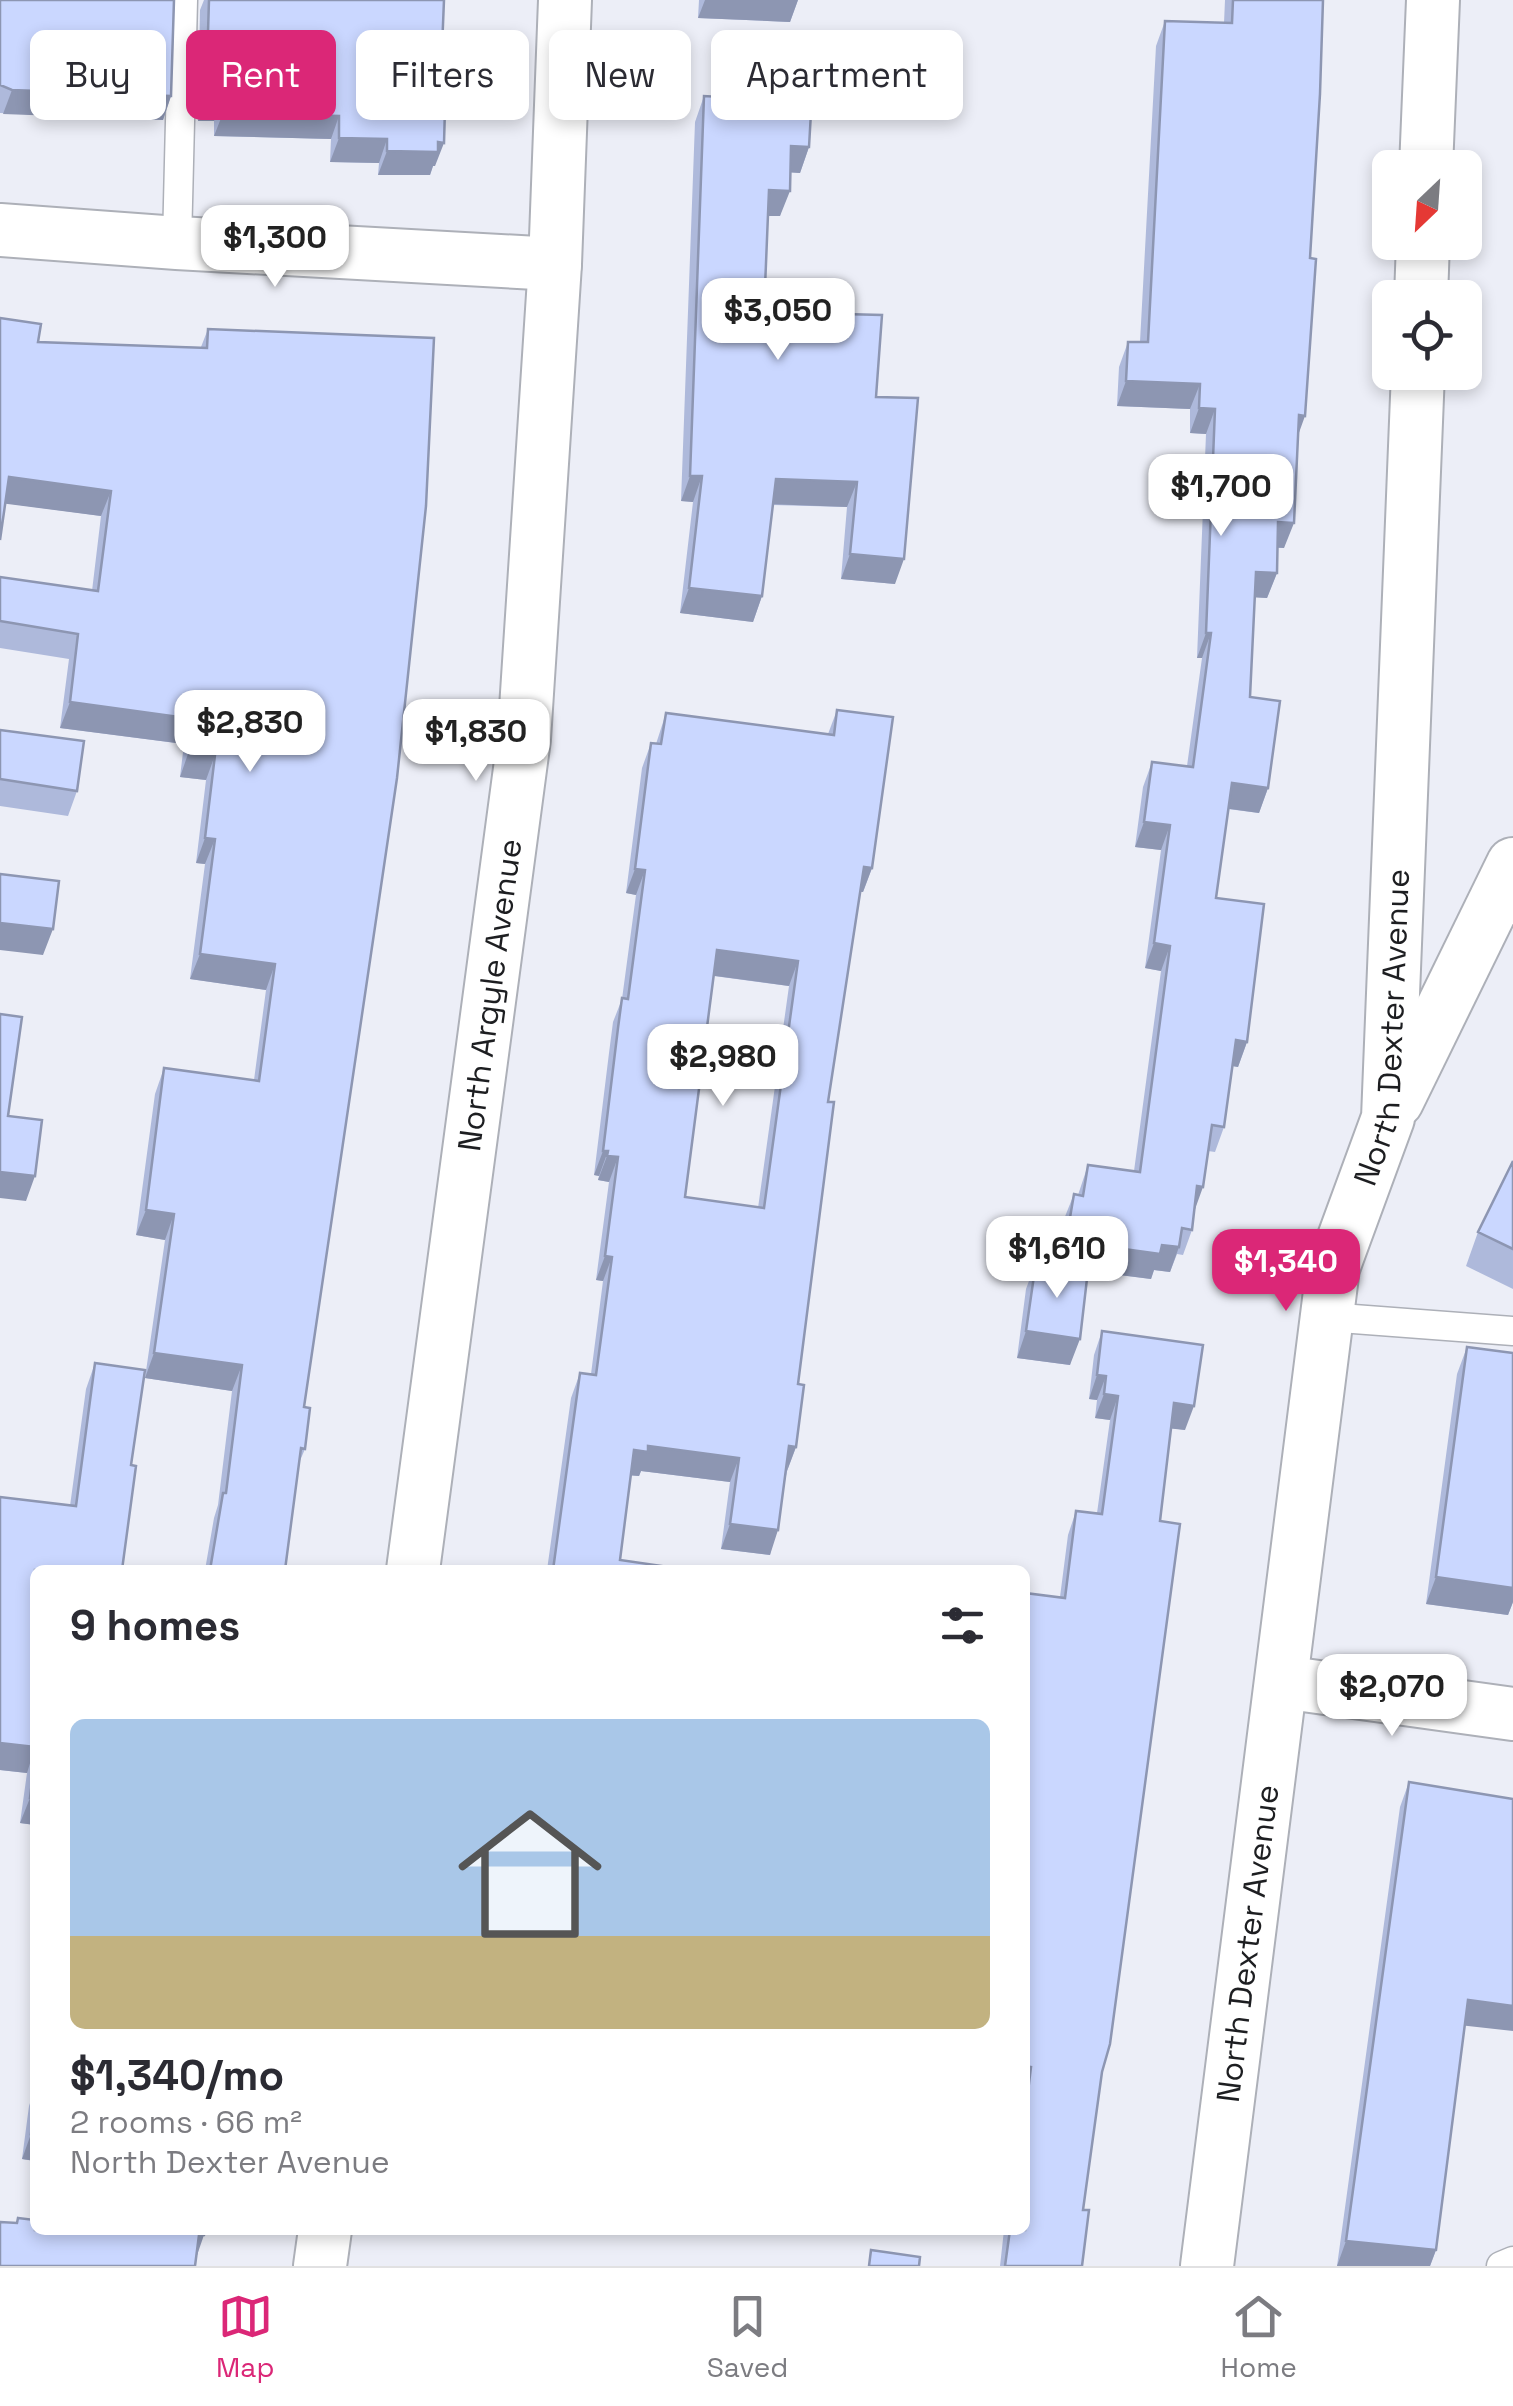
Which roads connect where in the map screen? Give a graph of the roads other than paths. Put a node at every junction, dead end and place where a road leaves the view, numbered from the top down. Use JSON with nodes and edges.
{"nodes":[{"id":1,"x":184,"y":0,"type":"edge"},
{"id":2,"x":564,"y":0,"type":"edge"},
{"id":3,"x":1433,"y":0,"type":"edge"},
{"id":4,"x":1427,"y":150,"type":"edge"},
{"id":5,"x":0,"y":230,"type":"edge"},
{"id":6,"x":177,"y":244,"type":"junction"},
{"id":7,"x":555,"y":264,"type":"junction"},
{"id":8,"x":1417,"y":390,"type":"edge"},
{"id":9,"x":1513,"y":864,"type":"edge"},
{"id":10,"x":1388,"y":1118,"type":"junction"},
{"id":11,"x":1328,"y":1317,"type":"junction"},
{"id":12,"x":1513,"y":1331,"type":"edge"},
{"id":13,"x":414,"y":1565,"type":"edge"},
{"id":14,"x":1282,"y":1682,"type":"junction"},
{"id":15,"x":1513,"y":1714,"type":"edge"},
{"id":16,"x":324,"y":2235,"type":"edge"},
{"id":17,"x":1513,"y":2261,"type":"edge"},
{"id":18,"x":320,"y":2266,"type":"edge"},
{"id":19,"x":1208,"y":2266,"type":"edge"},
{"id":20,"x":1501,"y":2266,"type":"edge"}],
"edges":[{"from":1,"to":6,"type":"lane"},
{"from":2,"to":7,"type":"street","name":"North Argyle Avenue"},
{"from":3,"to":4,"type":"street"},
{"from":5,"to":6,"type":"street"},
{"from":6,"to":7,"type":"street"},
{"from":7,"to":13,"type":"street","name":"North Argyle Avenue"},
{"from":8,"to":10,"type":"street","name":"North Dexter Avenue"},
{"from":9,"to":10,"type":"street"},
{"from":10,"to":11,"type":"street","name":"North Dexter Avenue"},
{"from":11,"to":12,"type":"lane"},
{"from":11,"to":14,"type":"street","name":"North Dexter Avenue"},
{"from":14,"to":15,"type":"street"},
{"from":14,"to":19,"type":"street","name":"North Dexter Avenue"},
{"from":16,"to":18,"type":"street"},
{"from":17,"to":20,"type":"lane"}]}
